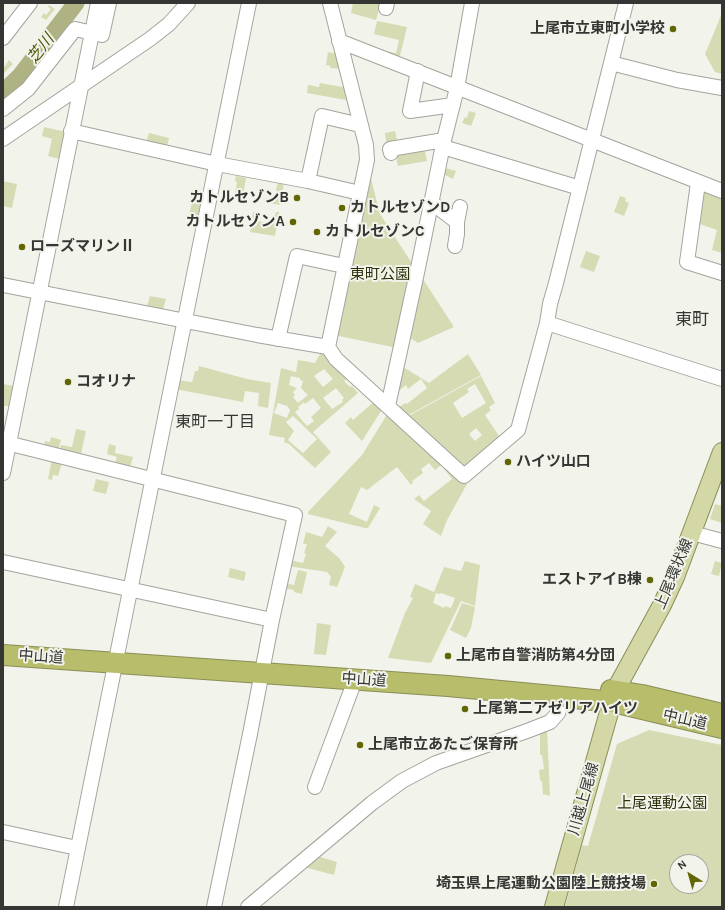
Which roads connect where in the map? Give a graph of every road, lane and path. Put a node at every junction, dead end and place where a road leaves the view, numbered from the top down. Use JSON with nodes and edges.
{"nodes":[{"id":1,"x":30,"y":3,"type":"edge"},
{"id":2,"x":98,"y":3,"type":"edge"},
{"id":3,"x":109,"y":3,"type":"edge"},
{"id":4,"x":188,"y":3,"type":"edge"},
{"id":5,"x":249,"y":3,"type":"edge"},
{"id":6,"x":330,"y":3,"type":"edge"},
{"id":7,"x":472,"y":3,"type":"edge"},
{"id":8,"x":626,"y":3,"type":"edge"},
{"id":9,"x":93,"y":27,"type":"junction"},
{"id":10,"x":3,"y":38,"type":"edge"},
{"id":11,"x":339,"y":41,"type":"junction"},
{"id":12,"x":610,"y":63,"type":"junction"},
{"id":13,"x":418,"y":71,"type":"junction"},
{"id":14,"x":81,"y":85,"type":"junction"},
{"id":15,"x":457,"y":88,"type":"junction"},
{"id":16,"x":722,"y":88,"type":"edge"},
{"id":17,"x":452,"y":105,"type":"junction"},
{"id":18,"x":3,"y":109,"type":"edge"},
{"id":19,"x":360,"y":125,"type":"junction"},
{"id":20,"x":71,"y":131,"type":"junction"},
{"id":21,"x":3,"y":139,"type":"edge"},
{"id":22,"x":591,"y":140,"type":"junction"},
{"id":23,"x":444,"y":143,"type":"junction"},
{"id":24,"x":391,"y":153,"type":"dead end"},
{"id":25,"x":217,"y":164,"type":"junction"},
{"id":26,"x":308,"y":181,"type":"junction"},
{"id":27,"x":698,"y":183,"type":"junction"},
{"id":28,"x":580,"y":188,"type":"junction"},
{"id":29,"x":722,"y":191,"type":"edge"},
{"id":30,"x":360,"y":193,"type":"junction"},
{"id":31,"x":432,"y":203,"type":"junction"},
{"id":32,"x":460,"y":207,"type":"dead end"},
{"id":33,"x":457,"y":222,"type":"junction"},
{"id":34,"x":455,"y":246,"type":"dead end"},
{"id":35,"x":344,"y":266,"type":"junction"},
{"id":36,"x":722,"y":273,"type":"edge"},
{"id":37,"x":3,"y":285,"type":"edge"},
{"id":38,"x":39,"y":292,"type":"junction"},
{"id":39,"x":186,"y":321,"type":"junction"},
{"id":40,"x":546,"y":323,"type":"junction"},
{"id":41,"x":278,"y":339,"type":"junction"},
{"id":42,"x":328,"y":347,"type":"junction"},
{"id":43,"x":722,"y":379,"type":"edge"},
{"id":44,"x":388,"y":406,"type":"junction"},
{"id":45,"x":6,"y":443,"type":"edge"},
{"id":46,"x":722,"y":452,"type":"edge"},
{"id":47,"x":3,"y":472,"type":"edge"},
{"id":48,"x":152,"y":480,"type":"junction"},
{"id":49,"x":692,"y":532,"type":"junction"},
{"id":50,"x":722,"y":541,"type":"edge"},
{"id":51,"x":3,"y":562,"type":"edge"},
{"id":52,"x":131,"y":589,"type":"junction"},
{"id":53,"x":272,"y":620,"type":"junction"},
{"id":54,"x":3,"y":645,"type":"edge"},
{"id":55,"x":3,"y":655,"type":"edge"},
{"id":56,"x":117,"y":657,"type":"junction"},
{"id":57,"x":263,"y":667,"type":"junction"},
{"id":58,"x":355,"y":680,"type":"junction"},
{"id":59,"x":564,"y":696,"type":"junction"},
{"id":60,"x":614,"y":696,"type":"junction"},
{"id":61,"x":722,"y":714,"type":"edge"},
{"id":62,"x":722,"y":728,"type":"edge"},
{"id":63,"x":314,"y":787,"type":"dead end"},
{"id":64,"x":3,"y":832,"type":"edge"},
{"id":65,"x":77,"y":848,"type":"junction"},
{"id":66,"x":66,"y":907,"type":"edge"},
{"id":67,"x":214,"y":907,"type":"edge"},
{"id":68,"x":248,"y":907,"type":"edge"},
{"id":69,"x":554,"y":907,"type":"edge"}],
"edges":[{"from":1,"to":10,"type":"street"},
{"from":2,"to":9,"type":"street"},
{"from":3,"to":9,"type":"street"},
{"from":4,"to":14,"type":"street"},
{"from":5,"to":25,"type":"street"},
{"from":6,"to":11,"type":"street"},
{"from":7,"to":15,"type":"street"},
{"from":8,"to":12,"type":"street"},
{"from":9,"to":14,"type":"street"},
{"from":9,"to":18,"type":"street"},
{"from":11,"to":13,"type":"street"},
{"from":11,"to":19,"type":"street"},
{"from":12,"to":16,"type":"street"},
{"from":12,"to":22,"type":"street"},
{"from":13,"to":15,"type":"street"},
{"from":13,"to":17,"type":"street"},
{"from":14,"to":20,"type":"street"},
{"from":14,"to":21,"type":"street"},
{"from":15,"to":17,"type":"street"},
{"from":15,"to":22,"type":"street"},
{"from":17,"to":23,"type":"street"},
{"from":19,"to":26,"type":"street"},
{"from":19,"to":30,"type":"street"},
{"from":20,"to":25,"type":"street"},
{"from":20,"to":38,"type":"street"},
{"from":22,"to":27,"type":"street"},
{"from":22,"to":28,"type":"street"},
{"from":23,"to":24,"type":"street"},
{"from":23,"to":28,"type":"street"},
{"from":23,"to":31,"type":"street"},
{"from":25,"to":26,"type":"street"},
{"from":25,"to":39,"type":"street"},
{"from":26,"to":30,"type":"street"},
{"from":27,"to":29,"type":"street"},
{"from":27,"to":36,"type":"street"},
{"from":28,"to":40,"type":"street"},
{"from":30,"to":35,"type":"street"},
{"from":31,"to":33,"type":"street"},
{"from":31,"to":44,"type":"street"},
{"from":32,"to":33,"type":"street"},
{"from":33,"to":34,"type":"street"},
{"from":35,"to":41,"type":"street"},
{"from":35,"to":42,"type":"street"},
{"from":37,"to":38,"type":"street"},
{"from":38,"to":39,"type":"street"},
{"from":38,"to":45,"type":"street"},
{"from":39,"to":41,"type":"street"},
{"from":39,"to":48,"type":"street"},
{"from":40,"to":43,"type":"street"},
{"from":40,"to":44,"type":"street"},
{"from":41,"to":42,"type":"street"},
{"from":42,"to":44,"type":"street"},
{"from":45,"to":47,"type":"street"},
{"from":45,"to":48,"type":"street"},
{"from":46,"to":49,"type":"main road","name":"上尾環状線"},
{"from":48,"to":52,"type":"street"},
{"from":48,"to":53,"type":"street"},
{"from":49,"to":50,"type":"street"},
{"from":49,"to":60,"type":"main road","name":"上尾環状線"},
{"from":51,"to":52,"type":"street"},
{"from":52,"to":53,"type":"street"},
{"from":52,"to":56,"type":"street"},
{"from":53,"to":57,"type":"street"},
{"from":54,"to":56,"type":"highway","name":"中山道"},
{"from":55,"to":56,"type":"highway","name":"中山道"},
{"from":56,"to":57,"type":"highway","name":"中山道"},
{"from":56,"to":65,"type":"street"},
{"from":57,"to":58,"type":"highway","name":"中山道"},
{"from":57,"to":60,"type":"highway","name":"中山道"},
{"from":57,"to":67,"type":"street"},
{"from":58,"to":59,"type":"highway","name":"中山道"},
{"from":58,"to":63,"type":"street"},
{"from":59,"to":60,"type":"highway","name":"中山道"},
{"from":59,"to":68,"type":"street"},
{"from":60,"to":61,"type":"highway","name":"中山道"},
{"from":60,"to":62,"type":"highway","name":"中山道"},
{"from":60,"to":69,"type":"main road","name":"川越上尾線"},
{"from":64,"to":65,"type":"street"},
{"from":65,"to":66,"type":"street"}]}
